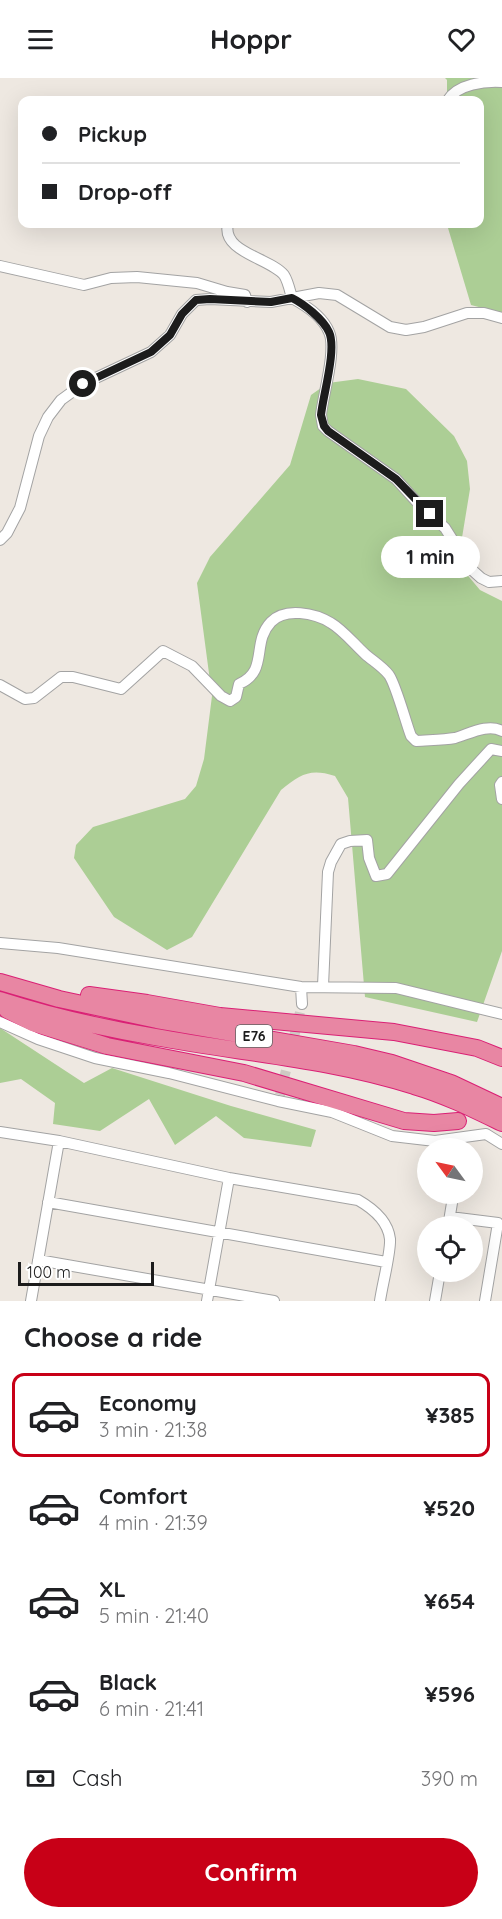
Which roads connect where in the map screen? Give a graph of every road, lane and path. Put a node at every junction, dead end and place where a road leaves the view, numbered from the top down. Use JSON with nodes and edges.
{"nodes":[{"id":1,"x":502,"y":82,"type":"edge"},
{"id":2,"x":451,"y":96,"type":"edge"},
{"id":3,"x":227,"y":228,"type":"edge"},
{"id":4,"x":0,"y":266,"type":"edge"},
{"id":5,"x":292,"y":298,"type":"junction"},
{"id":6,"x":247,"y":302,"type":"junction"},
{"id":7,"x":502,"y":318,"type":"edge"},
{"id":8,"x":0,"y":540,"type":"edge"},
{"id":9,"x":502,"y":581,"type":"edge"},
{"id":10,"x":0,"y":685,"type":"edge"},
{"id":11,"x":502,"y":731,"type":"edge"},
{"id":12,"x":502,"y":751,"type":"edge"},
{"id":13,"x":502,"y":782,"type":"edge"},
{"id":14,"x":502,"y":799,"type":"edge"},
{"id":15,"x":0,"y":943,"type":"edge"},
{"id":16,"x":0,"y":975,"type":"edge"},
{"id":17,"x":0,"y":982,"type":"edge"},
{"id":18,"x":324,"y":986,"type":"junction"},
{"id":19,"x":301,"y":987,"type":"junction"},
{"id":20,"x":0,"y":1000,"type":"edge"},
{"id":21,"x":302,"y":1004,"type":"tunnel mouth"},
{"id":22,"x":0,"y":1007,"type":"edge"},
{"id":23,"x":502,"y":1014,"type":"edge"},
{"id":24,"x":0,"y":1022,"type":"edge"},
{"id":25,"x":502,"y":1058,"type":"edge"},
{"id":26,"x":502,"y":1107,"type":"edge"},
{"id":27,"x":458,"y":1121,"type":"dead end"},
{"id":28,"x":502,"y":1123,"type":"edge"},
{"id":29,"x":0,"y":1134,"type":"edge"},
{"id":30,"x":59,"y":1141,"type":"junction"},
{"id":31,"x":502,"y":1144,"type":"edge"},
{"id":32,"x":229,"y":1178,"type":"junction"},
{"id":33,"x":48,"y":1202,"type":"junction"},
{"id":34,"x":483,"y":1223,"type":"edge"},
{"id":35,"x":219,"y":1232,"type":"junction"},
{"id":36,"x":38,"y":1260,"type":"junction"},
{"id":37,"x":386,"y":1262,"type":"junction"},
{"id":38,"x":438,"y":1282,"type":"edge"},
{"id":39,"x":208,"y":1295,"type":"edge"},
{"id":40,"x":31,"y":1301,"type":"edge"},
{"id":41,"x":274,"y":1301,"type":"edge"},
{"id":42,"x":380,"y":1301,"type":"edge"},
{"id":43,"x":435,"y":1301,"type":"edge"},
{"id":44,"x":485,"y":1301,"type":"edge"}],
"edges":[{"from":1,"to":2,"type":"street"},
{"from":3,"to":5,"type":"street"},
{"from":4,"to":6,"type":"street"},
{"from":5,"to":6,"type":"street"},
{"from":5,"to":7,"type":"street"},
{"from":5,"to":9,"type":"street"},
{"from":6,"to":8,"type":"street"},
{"from":10,"to":11,"type":"street"},
{"from":12,"to":18,"type":"street"},
{"from":13,"to":14,"type":"street"},
{"from":15,"to":19,"type":"street"},
{"from":16,"to":25,"type":"highway"},
{"from":17,"to":26,"type":"highway","number":"E76"},
{"from":18,"to":19,"type":"street"},
{"from":18,"to":23,"type":"street"},
{"from":19,"to":21,"type":"street"},
{"from":20,"to":28,"type":"highway","number":"E76"},
{"from":22,"to":27,"type":"highway"},
{"from":24,"to":31,"type":"street"},
{"from":29,"to":30,"type":"street"},
{"from":30,"to":32,"type":"street"},
{"from":30,"to":33,"type":"street"},
{"from":32,"to":35,"type":"street"},
{"from":32,"to":37,"type":"street"},
{"from":33,"to":35,"type":"street"},
{"from":33,"to":36,"type":"street"},
{"from":34,"to":44,"type":"street"},
{"from":35,"to":37,"type":"street"},
{"from":35,"to":39,"type":"street"},
{"from":36,"to":39,"type":"street"},
{"from":36,"to":40,"type":"street"},
{"from":37,"to":42,"type":"street"},
{"from":38,"to":43,"type":"street"},
{"from":39,"to":41,"type":"street"}]}
